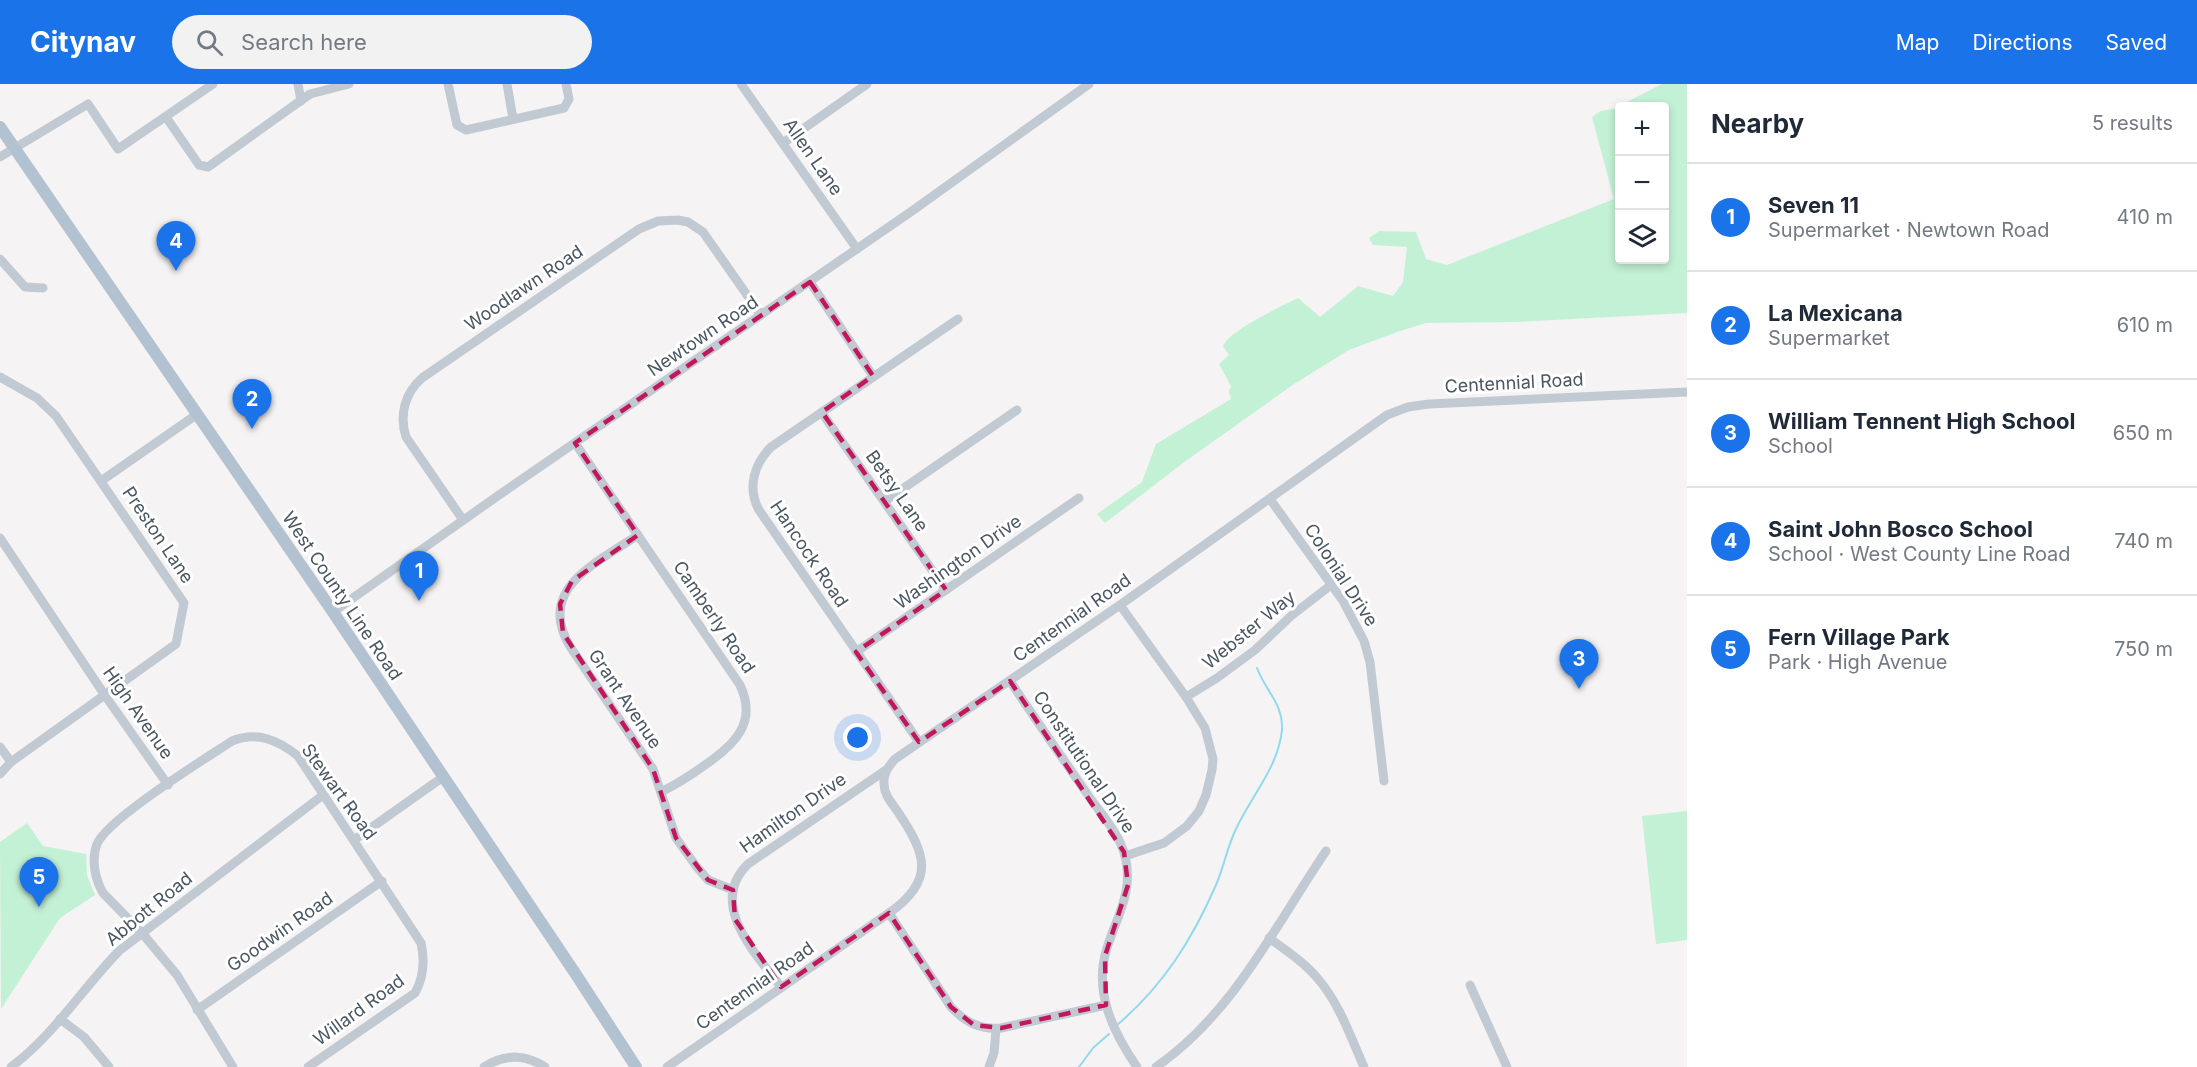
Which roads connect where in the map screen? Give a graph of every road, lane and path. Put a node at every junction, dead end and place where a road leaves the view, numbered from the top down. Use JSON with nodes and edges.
{"nodes":[{"id":1,"x":213,"y":84,"type":"edge"},
{"id":2,"x":298,"y":84,"type":"edge"},
{"id":3,"x":349,"y":84,"type":"edge"},
{"id":4,"x":448,"y":84,"type":"edge"},
{"id":5,"x":507,"y":84,"type":"edge"},
{"id":6,"x":566,"y":84,"type":"edge"},
{"id":7,"x":741,"y":84,"type":"edge"},
{"id":8,"x":867,"y":84,"type":"edge"},
{"id":9,"x":1089,"y":84,"type":"edge"},
{"id":10,"x":301,"y":100,"type":"junction"},
{"id":11,"x":166,"y":117,"type":"junction"},
{"id":12,"x":513,"y":118,"type":"junction"},
{"id":13,"x":0,"y":126,"type":"edge"},
{"id":14,"x":783,"y":143,"type":"junction"},
{"id":15,"x":15,"y":147,"type":"junction"},
{"id":16,"x":0,"y":157,"type":"edge"},
{"id":17,"x":857,"y":249,"type":"junction"},
{"id":18,"x":0,"y":259,"type":"edge"},
{"id":19,"x":810,"y":282,"type":"junction"},
{"id":20,"x":43,"y":288,"type":"dead end"},
{"id":21,"x":761,"y":315,"type":"junction"},
{"id":22,"x":958,"y":319,"type":"dead end"},
{"id":23,"x":873,"y":376,"type":"junction"},
{"id":24,"x":0,"y":377,"type":"edge"},
{"id":25,"x":1687,"y":392,"type":"edge"},
{"id":26,"x":1017,"y":410,"type":"dead end"},
{"id":27,"x":822,"y":412,"type":"junction"},
{"id":28,"x":196,"y":415,"type":"junction"},
{"id":29,"x":575,"y":443,"type":"junction"},
{"id":30,"x":101,"y":481,"type":"junction"},
{"id":31,"x":1079,"y":498,"type":"dead end"},
{"id":32,"x":1270,"y":499,"type":"junction"},
{"id":33,"x":885,"y":501,"type":"junction"},
{"id":34,"x":463,"y":520,"type":"junction"},
{"id":35,"x":638,"y":534,"type":"junction"},
{"id":36,"x":0,"y":538,"type":"edge"},
{"id":37,"x":1331,"y":585,"type":"junction"},
{"id":38,"x":946,"y":590,"type":"junction"},
{"id":39,"x":1120,"y":605,"type":"junction"},
{"id":40,"x":333,"y":612,"type":"junction"},
{"id":41,"x":856,"y":652,"type":"junction"},
{"id":42,"x":1010,"y":681,"type":"junction"},
{"id":43,"x":104,"y":694,"type":"junction"},
{"id":44,"x":1186,"y":697,"type":"junction"},
{"id":45,"x":919,"y":742,"type":"junction"},
{"id":46,"x":0,"y":747,"type":"edge"},
{"id":47,"x":11,"y":762,"type":"junction"},
{"id":48,"x":886,"y":770,"type":"junction"},
{"id":49,"x":0,"y":774,"type":"edge"},
{"id":50,"x":443,"y":777,"type":"junction"},
{"id":51,"x":1384,"y":781,"type":"dead end"},
{"id":52,"x":168,"y":784,"type":"junction"},
{"id":53,"x":661,"y":792,"type":"junction"},
{"id":54,"x":323,"y":795,"type":"junction"},
{"id":55,"x":354,"y":840,"type":"junction"},
{"id":56,"x":1326,"y":851,"type":"dead end"},
{"id":57,"x":1125,"y":856,"type":"junction"},
{"id":58,"x":382,"y":881,"type":"junction"},
{"id":59,"x":733,"y":890,"type":"junction"},
{"id":60,"x":889,"y":913,"type":"junction"},
{"id":61,"x":142,"y":933,"type":"junction"},
{"id":62,"x":1269,"y":938,"type":"junction"},
{"id":63,"x":423,"y":975,"type":"joint"},
{"id":64,"x":1470,"y":985,"type":"dead end"},
{"id":65,"x":781,"y":987,"type":"junction"},
{"id":66,"x":1106,"y":1005,"type":"junction"},
{"id":67,"x":197,"y":1010,"type":"junction"},
{"id":68,"x":60,"y":1019,"type":"junction"},
{"id":69,"x":996,"y":1029,"type":"junction"},
{"id":70,"x":11,"y":1067,"type":"edge"},
{"id":71,"x":109,"y":1067,"type":"edge"},
{"id":72,"x":233,"y":1067,"type":"edge"},
{"id":73,"x":308,"y":1067,"type":"edge"},
{"id":74,"x":484,"y":1067,"type":"edge"},
{"id":75,"x":545,"y":1067,"type":"edge"},
{"id":76,"x":636,"y":1067,"type":"edge"},
{"id":77,"x":667,"y":1067,"type":"edge"},
{"id":78,"x":989,"y":1067,"type":"edge"},
{"id":79,"x":1137,"y":1067,"type":"edge"},
{"id":80,"x":1156,"y":1067,"type":"edge"},
{"id":81,"x":1364,"y":1067,"type":"edge"},
{"id":82,"x":1506,"y":1067,"type":"edge"}],
"edges":[{"from":1,"to":11,"type":"street"},
{"from":2,"to":10,"type":"street"},
{"from":3,"to":10,"type":"street"},
{"from":4,"to":12,"type":"street"},
{"from":5,"to":12,"type":"street"},
{"from":6,"to":12,"type":"street"},
{"from":7,"to":14,"type":"street","name":"Allen Lane"},
{"from":8,"to":14,"type":"street"},
{"from":9,"to":17,"type":"street","name":"Newtown Road"},
{"from":10,"to":11,"type":"street"},
{"from":11,"to":15,"type":"street"},
{"from":13,"to":15,"type":"main road","name":"West County Line Road"},
{"from":14,"to":17,"type":"street","name":"Allen Lane"},
{"from":15,"to":16,"type":"street"},
{"from":15,"to":28,"type":"main road","name":"West County Line Road"},
{"from":17,"to":19,"type":"street","name":"Newtown Road"},
{"from":18,"to":20,"type":"street"},
{"from":19,"to":21,"type":"street","name":"Newtown Road"},
{"from":19,"to":23,"type":"street"},
{"from":21,"to":29,"type":"street","name":"Newtown Road"},
{"from":21,"to":34,"type":"street","name":"Woodlawn Road"},
{"from":22,"to":23,"type":"street","name":"Hancock Road"},
{"from":23,"to":27,"type":"street","name":"Hancock Road"},
{"from":24,"to":30,"type":"street","name":"Preston Lane"},
{"from":25,"to":32,"type":"street","name":"Centennial Road"},
{"from":26,"to":33,"type":"street"},
{"from":27,"to":33,"type":"street","name":"Betsy Lane"},
{"from":27,"to":41,"type":"street","name":"Hancock Road"},
{"from":28,"to":30,"type":"street"},
{"from":28,"to":40,"type":"main road","name":"West County Line Road"},
{"from":29,"to":34,"type":"street","name":"Newtown Road"},
{"from":29,"to":35,"type":"street","name":"Camberly Road"},
{"from":30,"to":43,"type":"street","name":"Preston Lane"},
{"from":31,"to":38,"type":"street","name":"Washington Drive"},
{"from":32,"to":37,"type":"street","name":"Colonial Drive"},
{"from":32,"to":39,"type":"street","name":"Centennial Road"},
{"from":33,"to":38,"type":"street","name":"Betsy Lane"},
{"from":34,"to":40,"type":"street","name":"Newtown Road"},
{"from":35,"to":53,"type":"street","name":"Grant Avenue"},
{"from":35,"to":53,"type":"street","name":"Camberly Road"},
{"from":36,"to":43,"type":"street","name":"High Avenue"},
{"from":37,"to":44,"type":"street","name":"Webster Way"},
{"from":37,"to":51,"type":"street","name":"Colonial Drive"},
{"from":38,"to":41,"type":"street","name":"Washington Drive"},
{"from":39,"to":42,"type":"street","name":"Centennial Road"},
{"from":39,"to":44,"type":"street"},
{"from":40,"to":50,"type":"main road","name":"West County Line Road"},
{"from":41,"to":45,"type":"street","name":"Hancock Road"},
{"from":42,"to":45,"type":"street","name":"Centennial Road"},
{"from":42,"to":57,"type":"street","name":"Constitutional Drive"},
{"from":43,"to":47,"type":"street","name":"Preston Lane"},
{"from":43,"to":52,"type":"street","name":"High Avenue"},
{"from":44,"to":57,"type":"street"},
{"from":45,"to":48,"type":"street","name":"Centennial Road"},
{"from":46,"to":47,"type":"street"},
{"from":47,"to":49,"type":"street","name":"Preston Lane"},
{"from":48,"to":59,"type":"street","name":"Hamilton Drive"},
{"from":48,"to":60,"type":"street","name":"Centennial Road"},
{"from":50,"to":55,"type":"street"},
{"from":50,"to":76,"type":"main road","name":"West County Line Road"},
{"from":52,"to":54,"type":"street","name":"Stewart Road"},
{"from":52,"to":61,"type":"street","name":"High Avenue"},
{"from":53,"to":59,"type":"street","name":"Grant Avenue"},
{"from":54,"to":55,"type":"street","name":"Stewart Road"},
{"from":54,"to":61,"type":"street","name":"Abbott Road"},
{"from":55,"to":58,"type":"street","name":"Stewart Road"},
{"from":56,"to":62,"type":"street"},
{"from":57,"to":66,"type":"street","name":"Constitutional Drive"},
{"from":58,"to":63,"type":"street","name":"Stewart Road"},
{"from":58,"to":67,"type":"street","name":"Goodwin Road"},
{"from":59,"to":65,"type":"street"},
{"from":60,"to":65,"type":"street","name":"Centennial Road"},
{"from":60,"to":69,"type":"street"},
{"from":61,"to":67,"type":"street","name":"High Avenue"},
{"from":61,"to":68,"type":"street","name":"Abbott Road"},
{"from":62,"to":80,"type":"street"},
{"from":62,"to":81,"type":"street"},
{"from":63,"to":73,"type":"street","name":"Willard Road"},
{"from":64,"to":82,"type":"street"},
{"from":65,"to":77,"type":"street","name":"Centennial Road"},
{"from":66,"to":69,"type":"street"},
{"from":66,"to":79,"type":"street","name":"Constitutional Drive"},
{"from":67,"to":72,"type":"street","name":"High Avenue"},
{"from":68,"to":70,"type":"street","name":"Abbott Road"},
{"from":68,"to":71,"type":"street"},
{"from":69,"to":78,"type":"street"},
{"from":74,"to":75,"type":"street"}]}
